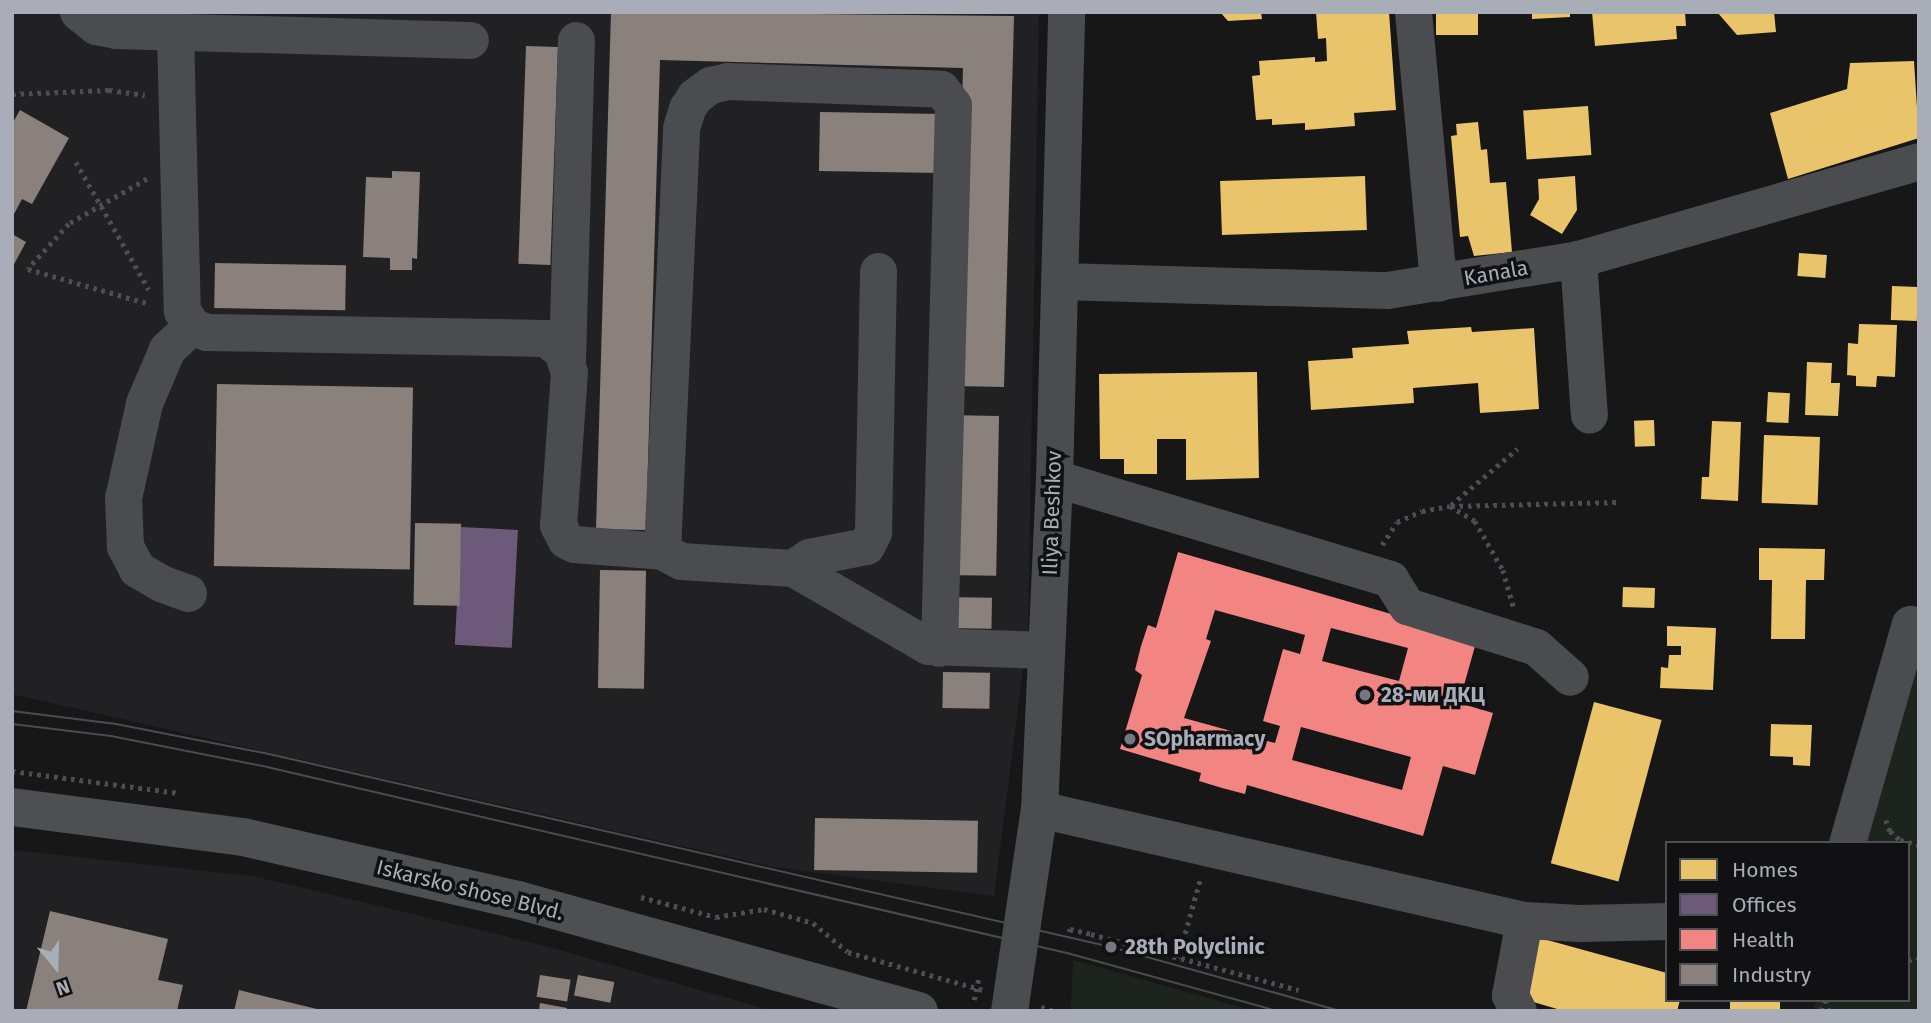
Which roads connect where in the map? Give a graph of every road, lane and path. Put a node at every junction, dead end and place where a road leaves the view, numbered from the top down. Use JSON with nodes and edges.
{"nodes":[{"id":1,"x":78,"y":12,"type":"edge"},
{"id":2,"x":1066,"y":12,"type":"edge"},
{"id":3,"x":1413,"y":12,"type":"edge"},
{"id":4,"x":175,"y":32,"type":"junction"},
{"id":5,"x":470,"y":40,"type":"dead end"},
{"id":6,"x":576,"y":40,"type":"dead end"},
{"id":7,"x":12,"y":94,"type":"edge"},
{"id":8,"x":177,"y":110,"type":"junction"},
{"id":9,"x":178,"y":150,"type":"junction"},
{"id":10,"x":1919,"y":161,"type":"edge"},
{"id":11,"x":76,"y":162,"type":"dead end"},
{"id":12,"x":99,"y":204,"type":"junction"},
{"id":13,"x":1578,"y":260,"type":"junction"},
{"id":14,"x":878,"y":271,"type":"dead end"},
{"id":15,"x":1060,"y":281,"type":"junction"},
{"id":16,"x":1438,"y":283,"type":"junction"},
{"id":17,"x":177,"y":317,"type":"junction"},
{"id":18,"x":567,"y":360,"type":"junction"},
{"id":19,"x":1590,"y":415,"type":"dead end"},
{"id":20,"x":1517,"y":449,"type":"dead end"},
{"id":21,"x":1054,"y":478,"type":"junction"},
{"id":22,"x":1619,"y":502,"type":"dead end"},
{"id":23,"x":1450,"y":506,"type":"junction"},
{"id":24,"x":662,"y":551,"type":"junction"},
{"id":25,"x":793,"y":568,"type":"junction"},
{"id":26,"x":1375,"y":575,"type":"junction"},
{"id":27,"x":188,"y":593,"type":"dead end"},
{"id":28,"x":1910,"y":624,"type":"dead end"},
{"id":29,"x":1514,"y":641,"type":"junction"},
{"id":30,"x":939,"y":648,"type":"junction"},
{"id":31,"x":1046,"y":650,"type":"junction"},
{"id":32,"x":1570,"y":677,"type":"dead end"},
{"id":33,"x":12,"y":807,"type":"edge"},
{"id":34,"x":1039,"y":808,"type":"junction"},
{"id":35,"x":1848,"y":841,"type":"edge"},
{"id":36,"x":1209,"y":848,"type":"junction"},
{"id":37,"x":1524,"y":920,"type":"junction"},
{"id":38,"x":1665,"y":921,"type":"edge"},
{"id":39,"x":1062,"y":927,"type":"dead end"},
{"id":40,"x":1178,"y":957,"type":"junction"},
{"id":41,"x":977,"y":989,"type":"dead end"},
{"id":42,"x":1299,"y":990,"type":"dead end"},
{"id":43,"x":974,"y":1000,"type":"dead end"},
{"id":44,"x":919,"y":1011,"type":"edge"},
{"id":45,"x":1009,"y":1011,"type":"edge"},
{"id":46,"x":1518,"y":1011,"type":"edge"}],
"edges":[{"from":1,"to":4,"type":"street"},
{"from":2,"to":15,"type":"street","name":"Iliya Beshkov"},
{"from":3,"to":16,"type":"street"},
{"from":4,"to":5,"type":"street"},
{"from":4,"to":8,"type":"street"},
{"from":6,"to":18,"type":"street"},
{"from":7,"to":8,"type":"path"},
{"from":8,"to":9,"type":"street"},
{"from":9,"to":12,"type":"path"},
{"from":9,"to":17,"type":"street"},
{"from":10,"to":13,"type":"street","name":"Kanala"},
{"from":11,"to":12,"type":"path"},
{"from":12,"to":17,"type":"path"},
{"from":12,"to":17,"type":"path"},
{"from":13,"to":16,"type":"street","name":"Kanala"},
{"from":13,"to":19,"type":"street"},
{"from":14,"to":25,"type":"street"},
{"from":15,"to":16,"type":"street","name":"Kanala"},
{"from":15,"to":21,"type":"street","name":"Iliya Beshkov"},
{"from":17,"to":18,"type":"street"},
{"from":17,"to":27,"type":"street"},
{"from":18,"to":24,"type":"street"},
{"from":20,"to":23,"type":"path"},
{"from":21,"to":26,"type":"street"},
{"from":21,"to":31,"type":"street","name":"Iliya Beshkov"},
{"from":22,"to":23,"type":"path"},
{"from":23,"to":26,"type":"path"},
{"from":23,"to":29,"type":"path"},
{"from":24,"to":25,"type":"street"},
{"from":24,"to":30,"type":"street"},
{"from":25,"to":30,"type":"street"},
{"from":26,"to":29,"type":"street"},
{"from":28,"to":35,"type":"street"},
{"from":29,"to":32,"type":"street"},
{"from":30,"to":31,"type":"street"},
{"from":31,"to":34,"type":"street","name":"Iliya Beshkov"},
{"from":33,"to":44,"type":"main road","name":"Iskarsko shose Blvd."},
{"from":34,"to":36,"type":"street"},
{"from":34,"to":45,"type":"street","name":"Iliya Beshkov"},
{"from":36,"to":37,"type":"street"},
{"from":36,"to":40,"type":"path"},
{"from":37,"to":38,"type":"street"},
{"from":37,"to":46,"type":"street"},
{"from":39,"to":40,"type":"path"},
{"from":40,"to":42,"type":"path"},
{"from":41,"to":43,"type":"path"}]}
